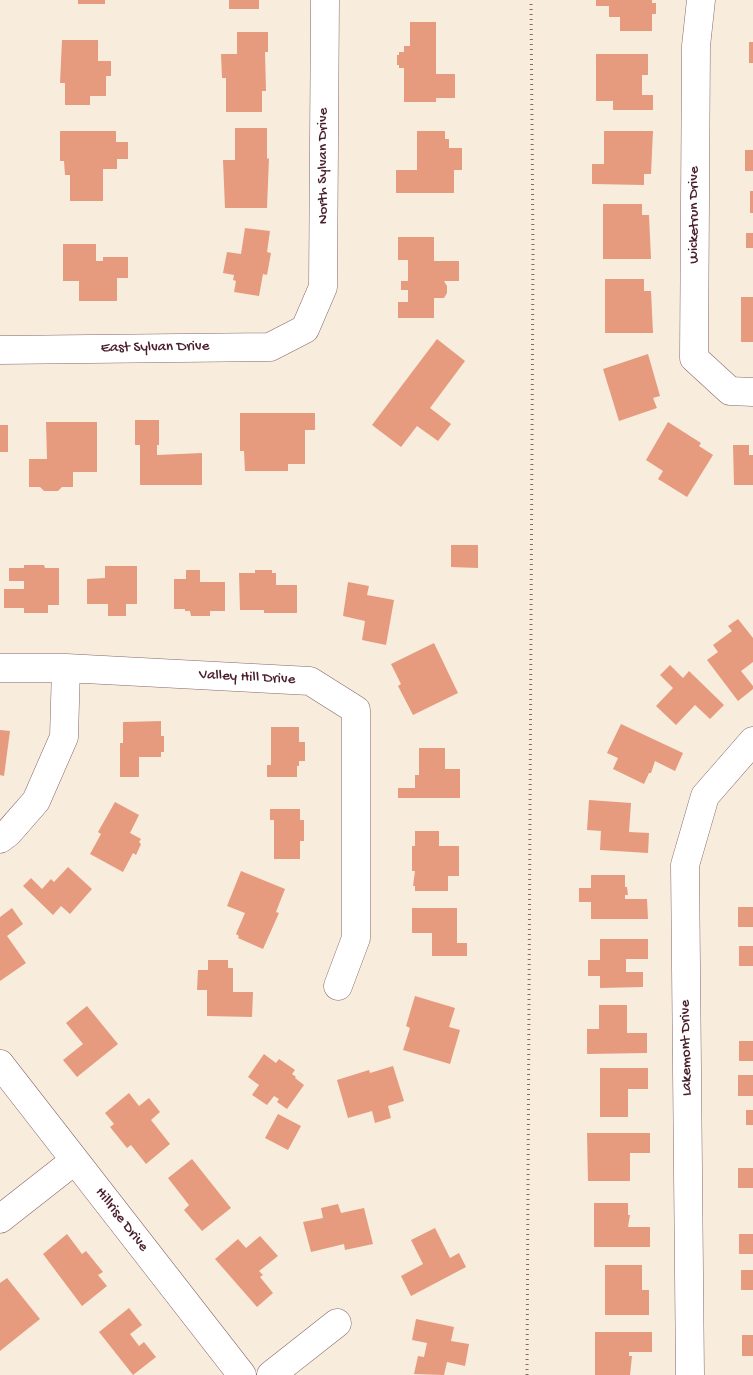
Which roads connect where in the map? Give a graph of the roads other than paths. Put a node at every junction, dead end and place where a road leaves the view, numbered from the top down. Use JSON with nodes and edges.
{"nodes":[{"id":1,"x":325,"y":0,"type":"edge"},
{"id":2,"x":700,"y":0,"type":"edge"},
{"id":3,"x":305,"y":329,"type":"joint"},
{"id":4,"x":0,"y":350,"type":"edge"},
{"id":5,"x":753,"y":392,"type":"edge"},
{"id":6,"x":0,"y":668,"type":"edge"},
{"id":7,"x":66,"y":668,"type":"junction"},
{"id":8,"x":753,"y":741,"type":"edge"},
{"id":9,"x":0,"y":839,"type":"edge"},
{"id":10,"x":338,"y":986,"type":"dead end"},
{"id":11,"x":0,"y":1064,"type":"edge"},
{"id":12,"x":74,"y":1161,"type":"junction"},
{"id":13,"x":0,"y":1219,"type":"edge"},
{"id":14,"x":337,"y":1323,"type":"dead end"},
{"id":15,"x":242,"y":1375,"type":"edge"},
{"id":16,"x":271,"y":1375,"type":"edge"},
{"id":17,"x":690,"y":1375,"type":"edge"}],
"edges":[{"from":1,"to":3,"type":"street","name":"North Sylvan Drive"},
{"from":2,"to":5,"type":"street","name":"Wicketrun Drive"},
{"from":3,"to":4,"type":"street","name":"East Sylvan Drive"},
{"from":6,"to":7,"type":"street","name":"Valley Hill Drive"},
{"from":7,"to":9,"type":"street"},
{"from":7,"to":10,"type":"street","name":"Valley Hill Drive"},
{"from":8,"to":17,"type":"street","name":"Lakemont Drive"},
{"from":11,"to":12,"type":"street","name":"Hillrise Drive"},
{"from":12,"to":13,"type":"street"},
{"from":12,"to":15,"type":"street","name":"Hillrise Drive"},
{"from":14,"to":16,"type":"street"}]}
